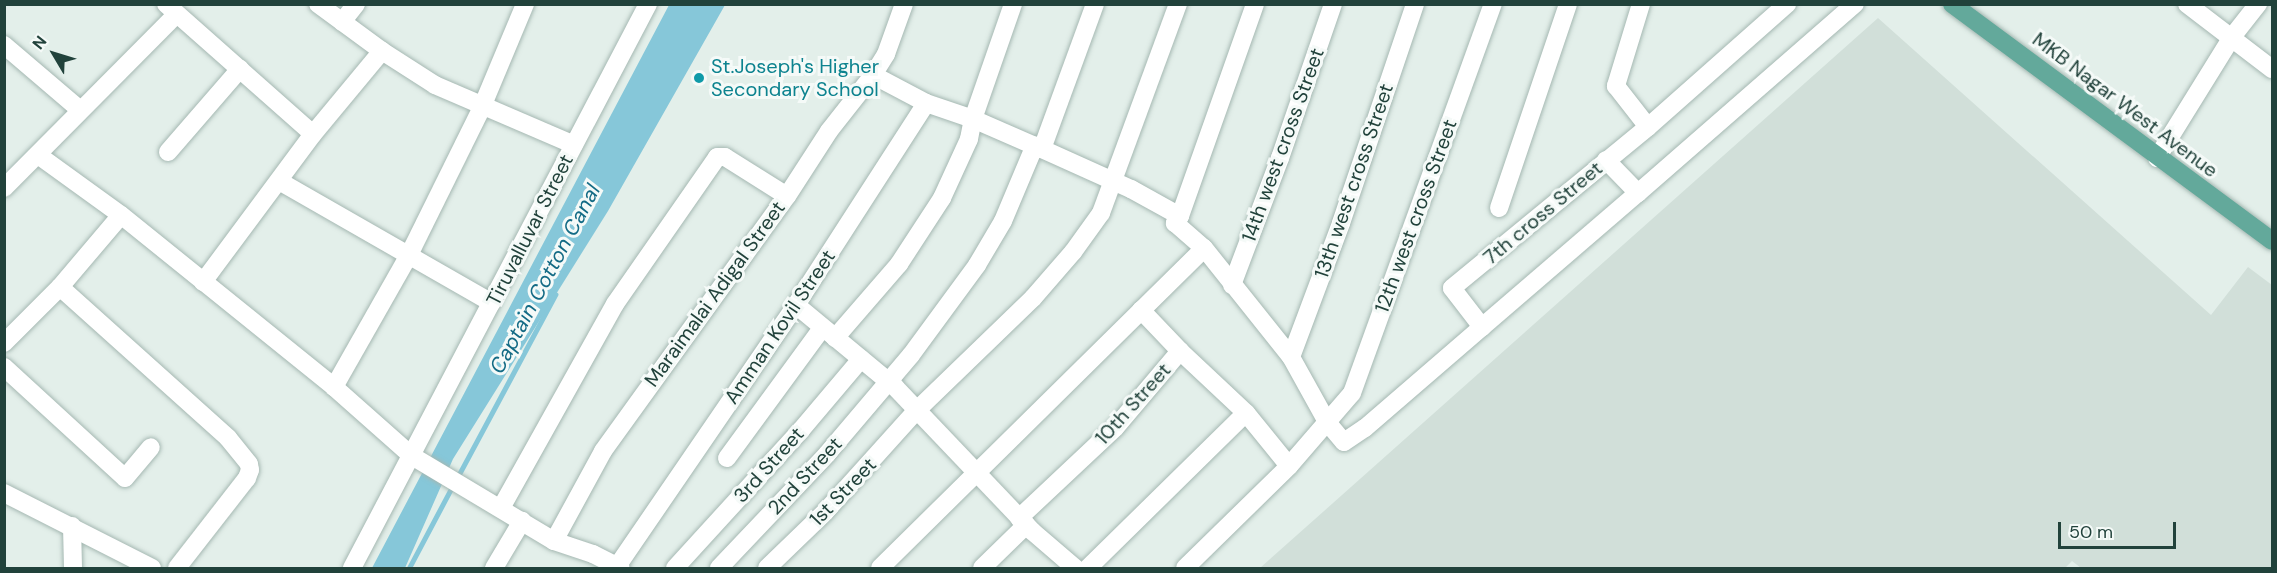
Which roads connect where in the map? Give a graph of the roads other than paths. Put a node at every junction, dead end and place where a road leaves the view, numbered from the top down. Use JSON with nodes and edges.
{"nodes":[{"id":1,"x":318,"y":4,"type":"edge"},
{"id":2,"x":356,"y":4,"type":"edge"},
{"id":3,"x":525,"y":4,"type":"edge"},
{"id":4,"x":648,"y":4,"type":"edge"},
{"id":5,"x":904,"y":4,"type":"edge"},
{"id":6,"x":1013,"y":4,"type":"edge"},
{"id":7,"x":1095,"y":4,"type":"edge"},
{"id":8,"x":1178,"y":4,"type":"edge"},
{"id":9,"x":1255,"y":4,"type":"edge"},
{"id":10,"x":1333,"y":4,"type":"edge"},
{"id":11,"x":1415,"y":4,"type":"edge"},
{"id":12,"x":1493,"y":4,"type":"edge"},
{"id":13,"x":1568,"y":4,"type":"edge"},
{"id":14,"x":1787,"y":4,"type":"edge"},
{"id":15,"x":1855,"y":4,"type":"edge"},
{"id":16,"x":1952,"y":4,"type":"edge"},
{"id":17,"x":2187,"y":4,"type":"edge"},
{"id":18,"x":2258,"y":4,"type":"edge"},
{"id":19,"x":1640,"y":5,"type":"edge"},
{"id":20,"x":172,"y":9,"type":"edge"},
{"id":21,"x":342,"y":22,"type":"junction"},
{"id":22,"x":2232,"y":37,"type":"junction"},
{"id":23,"x":4,"y":45,"type":"edge"},
{"id":24,"x":382,"y":51,"type":"junction"},
{"id":25,"x":240,"y":69,"type":"junction"},
{"id":26,"x":2272,"y":69,"type":"edge"},
{"id":27,"x":873,"y":75,"type":"junction"},
{"id":28,"x":926,"y":103,"type":"junction"},
{"id":29,"x":482,"y":106,"type":"junction"},
{"id":30,"x":80,"y":110,"type":"junction"},
{"id":31,"x":973,"y":119,"type":"junction"},
{"id":32,"x":1648,"y":127,"type":"junction"},
{"id":33,"x":313,"y":134,"type":"junction"},
{"id":34,"x":574,"y":145,"type":"junction"},
{"id":35,"x":1039,"y":147,"type":"junction"},
{"id":36,"x":168,"y":152,"type":"dead end"},
{"id":37,"x":38,"y":155,"type":"junction"},
{"id":38,"x":2157,"y":158,"type":"junction"},
{"id":39,"x":1606,"y":160,"type":"junction"},
{"id":40,"x":279,"y":181,"type":"junction"},
{"id":41,"x":1113,"y":181,"type":"junction"},
{"id":42,"x":4,"y":188,"type":"edge"},
{"id":43,"x":1638,"y":193,"type":"junction"},
{"id":44,"x":787,"y":196,"type":"junction"},
{"id":45,"x":1499,"y":208,"type":"dead end"},
{"id":46,"x":121,"y":215,"type":"junction"},
{"id":47,"x":1180,"y":216,"type":"junction"},
{"id":48,"x":2272,"y":241,"type":"edge"},
{"id":49,"x":1203,"y":248,"type":"junction"},
{"id":50,"x":409,"y":255,"type":"junction"},
{"id":51,"x":203,"y":282,"type":"junction"},
{"id":52,"x":1232,"y":285,"type":"junction"},
{"id":53,"x":60,"y":287,"type":"junction"},
{"id":54,"x":492,"y":303,"type":"junction"},
{"id":55,"x":796,"y":305,"type":"junction"},
{"id":56,"x":1141,"y":310,"type":"junction"},
{"id":57,"x":1482,"y":327,"type":"junction"},
{"id":58,"x":828,"y":333,"type":"junction"},
{"id":59,"x":4,"y":343,"type":"edge"},
{"id":60,"x":1180,"y":351,"type":"junction"},
{"id":61,"x":1291,"y":357,"type":"junction"},
{"id":62,"x":861,"y":359,"type":"junction"},
{"id":63,"x":4,"y":367,"type":"edge"},
{"id":64,"x":888,"y":382,"type":"junction"},
{"id":65,"x":334,"y":387,"type":"junction"},
{"id":66,"x":916,"y":411,"type":"junction"},
{"id":67,"x":1246,"y":413,"type":"junction"},
{"id":68,"x":1327,"y":422,"type":"junction"},
{"id":69,"x":151,"y":447,"type":"dead end"},
{"id":70,"x":727,"y":458,"type":"dead end"},
{"id":71,"x":418,"y":459,"type":"junction"},
{"id":72,"x":1289,"y":465,"type":"junction"},
{"id":73,"x":976,"y":473,"type":"junction"},
{"id":74,"x":4,"y":492,"type":"edge"},
{"id":75,"x":501,"y":508,"type":"junction"},
{"id":76,"x":522,"y":521,"type":"junction"},
{"id":77,"x":1023,"y":521,"type":"junction"},
{"id":78,"x":72,"y":526,"type":"junction"},
{"id":79,"x":554,"y":541,"type":"junction"},
{"id":80,"x":591,"y":561,"type":"edge"},
{"id":81,"x":73,"y":568,"type":"edge"},
{"id":82,"x":152,"y":568,"type":"edge"},
{"id":83,"x":177,"y":568,"type":"edge"},
{"id":84,"x":352,"y":568,"type":"edge"},
{"id":85,"x":494,"y":568,"type":"edge"},
{"id":86,"x":618,"y":568,"type":"edge"},
{"id":87,"x":675,"y":568,"type":"edge"},
{"id":88,"x":719,"y":568,"type":"edge"},
{"id":89,"x":767,"y":568,"type":"edge"},
{"id":90,"x":880,"y":568,"type":"edge"},
{"id":91,"x":982,"y":568,"type":"edge"},
{"id":92,"x":1076,"y":568,"type":"edge"},
{"id":93,"x":1088,"y":568,"type":"edge"},
{"id":94,"x":1185,"y":568,"type":"edge"}],
"edges":[{"from":1,"to":21,"type":"street"},
{"from":2,"to":21,"type":"street"},
{"from":3,"to":29,"type":"street"},
{"from":4,"to":34,"type":"street","name":"Tiruvalluvar Street"},
{"from":5,"to":27,"type":"street","name":"Maraimalai Adigal Street"},
{"from":6,"to":31,"type":"street"},
{"from":7,"to":35,"type":"street","name":"2nd Street"},
{"from":8,"to":41,"type":"street","name":"1st Street"},
{"from":9,"to":47,"type":"street"},
{"from":10,"to":52,"type":"street","name":"14th west cross Street"},
{"from":11,"to":61,"type":"street","name":"13th west cross Street"},
{"from":12,"to":68,"type":"street","name":"12th west cross Street"},
{"from":13,"to":45,"type":"street"},
{"from":14,"to":32,"type":"street","name":"7th cross Street"},
{"from":15,"to":43,"type":"street"},
{"from":16,"to":38,"type":"main road","name":"MKB Nagar West Avenue"},
{"from":17,"to":22,"type":"street"},
{"from":18,"to":22,"type":"street"},
{"from":19,"to":32,"type":"street"},
{"from":20,"to":25,"type":"street"},
{"from":20,"to":30,"type":"street"},
{"from":21,"to":24,"type":"street"},
{"from":22,"to":26,"type":"street"},
{"from":22,"to":38,"type":"street"},
{"from":23,"to":30,"type":"street"},
{"from":24,"to":29,"type":"street"},
{"from":24,"to":33,"type":"street"},
{"from":25,"to":33,"type":"street"},
{"from":25,"to":36,"type":"street"},
{"from":27,"to":28,"type":"street"},
{"from":27,"to":44,"type":"street","name":"Maraimalai Adigal Street"},
{"from":28,"to":31,"type":"street"},
{"from":28,"to":55,"type":"street","name":"Amman Kovil Street"},
{"from":29,"to":34,"type":"street"},
{"from":29,"to":50,"type":"street"},
{"from":30,"to":37,"type":"street"},
{"from":31,"to":35,"type":"street"},
{"from":31,"to":58,"type":"street"},
{"from":32,"to":39,"type":"street","name":"7th cross Street"},
{"from":33,"to":40,"type":"street"},
{"from":34,"to":54,"type":"street","name":"Tiruvalluvar Street"},
{"from":35,"to":41,"type":"street"},
{"from":35,"to":64,"type":"street","name":"2nd Street"},
{"from":37,"to":42,"type":"street"},
{"from":37,"to":46,"type":"street"},
{"from":38,"to":48,"type":"main road","name":"MKB Nagar West Avenue"},
{"from":39,"to":43,"type":"street"},
{"from":39,"to":57,"type":"street","name":"7th cross Street"},
{"from":40,"to":50,"type":"street"},
{"from":40,"to":51,"type":"street"},
{"from":41,"to":47,"type":"street"},
{"from":41,"to":66,"type":"street","name":"1st Street"},
{"from":43,"to":57,"type":"street"},
{"from":44,"to":75,"type":"street"},
{"from":44,"to":79,"type":"street","name":"Maraimalai Adigal Street"},
{"from":46,"to":51,"type":"street"},
{"from":46,"to":53,"type":"street"},
{"from":47,"to":49,"type":"street"},
{"from":49,"to":52,"type":"street"},
{"from":49,"to":56,"type":"street"},
{"from":50,"to":54,"type":"street"},
{"from":50,"to":65,"type":"street"},
{"from":51,"to":65,"type":"street"},
{"from":52,"to":61,"type":"street"},
{"from":53,"to":59,"type":"street"},
{"from":53,"to":83,"type":"street"},
{"from":54,"to":71,"type":"street","name":"Tiruvalluvar Street"},
{"from":55,"to":58,"type":"street"},
{"from":55,"to":86,"type":"street","name":"Amman Kovil Street"},
{"from":56,"to":60,"type":"street"},
{"from":56,"to":73,"type":"street"},
{"from":57,"to":68,"type":"street"},
{"from":58,"to":62,"type":"street"},
{"from":58,"to":70,"type":"street"},
{"from":60,"to":67,"type":"street","name":"10th Street"},
{"from":60,"to":77,"type":"street","name":"10th Street"},
{"from":61,"to":68,"type":"street"},
{"from":62,"to":64,"type":"street"},
{"from":62,"to":87,"type":"street","name":"3rd Street"},
{"from":63,"to":69,"type":"street"},
{"from":64,"to":66,"type":"street"},
{"from":64,"to":88,"type":"street","name":"2nd Street"},
{"from":65,"to":71,"type":"street"},
{"from":66,"to":73,"type":"street"},
{"from":66,"to":89,"type":"street","name":"1st Street"},
{"from":67,"to":72,"type":"street","name":"10th Street"},
{"from":67,"to":93,"type":"street"},
{"from":68,"to":72,"type":"street","name":"12th west cross Street"},
{"from":71,"to":75,"type":"street"},
{"from":71,"to":84,"type":"street","name":"Tiruvalluvar Street"},
{"from":72,"to":94,"type":"street","name":"12th west cross Street"},
{"from":73,"to":77,"type":"street"},
{"from":73,"to":90,"type":"street"},
{"from":74,"to":78,"type":"street"},
{"from":75,"to":76,"type":"street"},
{"from":76,"to":79,"type":"street"},
{"from":76,"to":85,"type":"street"},
{"from":77,"to":91,"type":"street","name":"10th Street"},
{"from":77,"to":92,"type":"street"},
{"from":78,"to":81,"type":"street"},
{"from":78,"to":82,"type":"street"},
{"from":79,"to":80,"type":"street"},
{"from":80,"to":86,"type":"street"}]}
